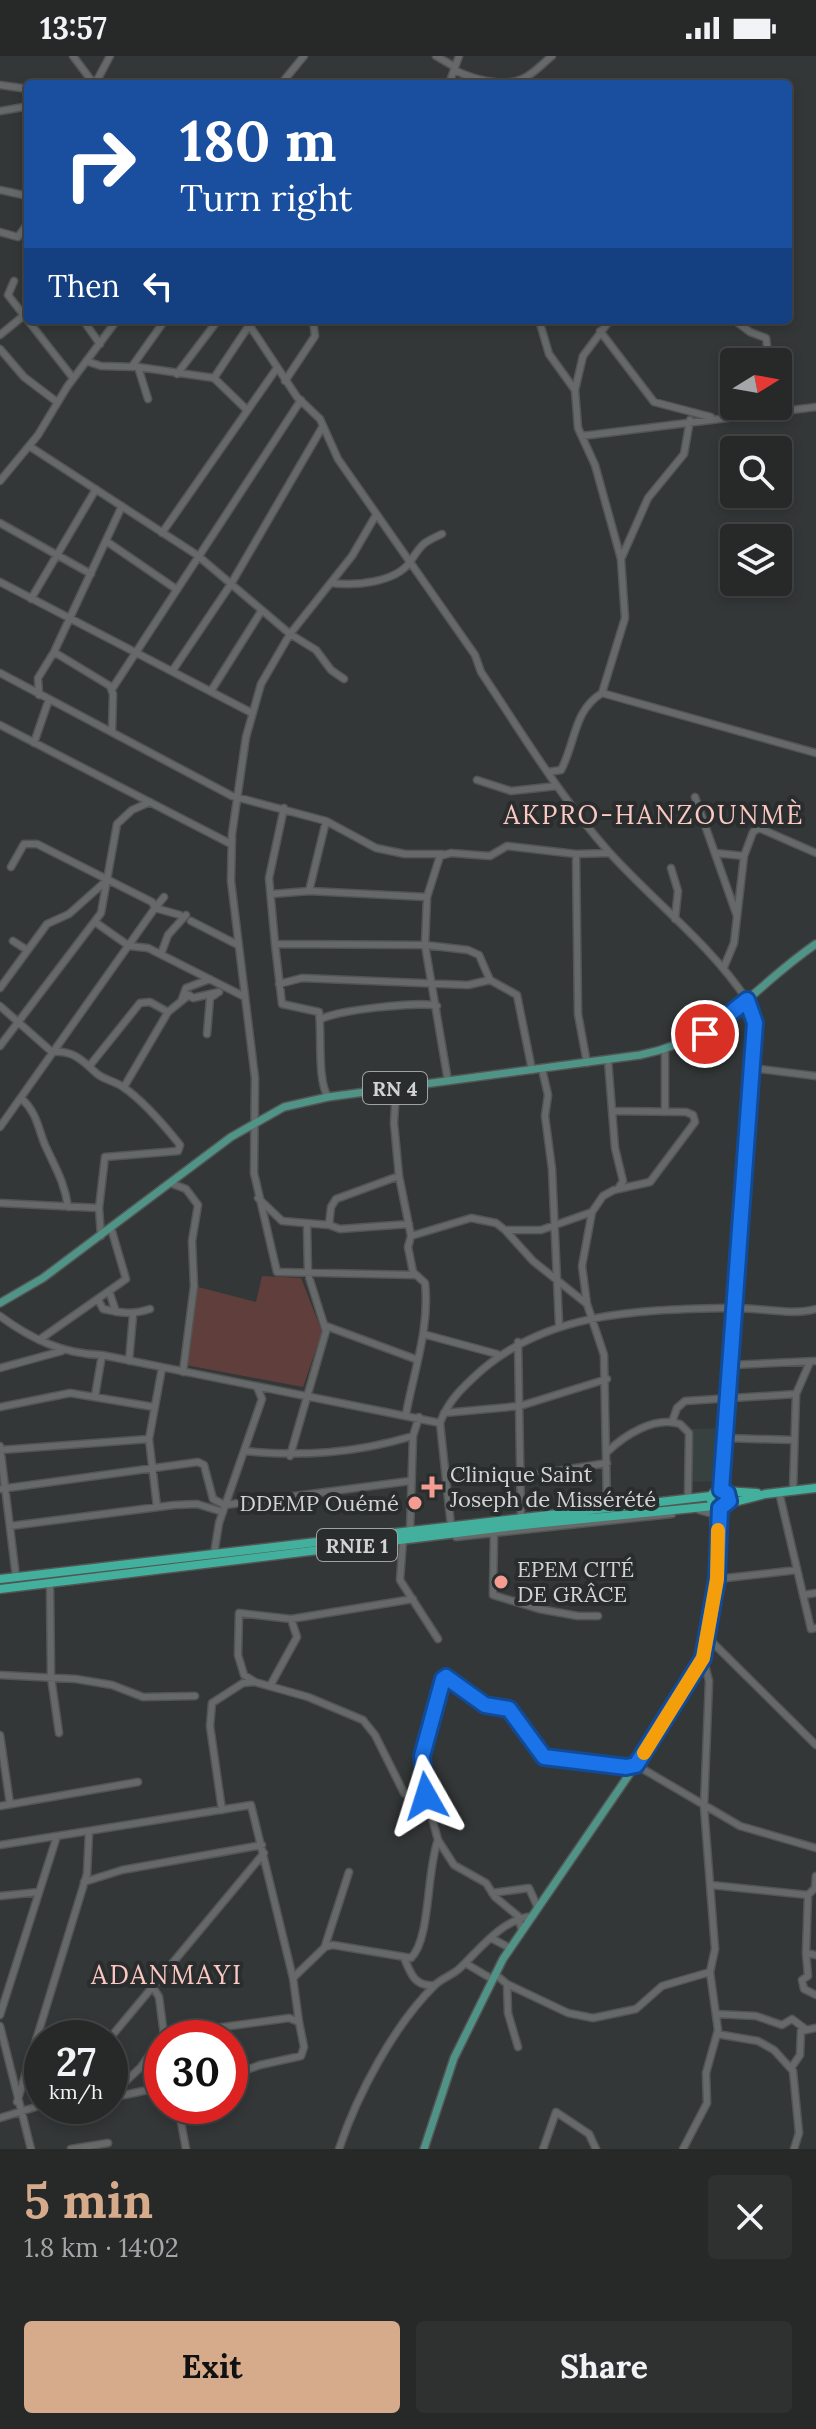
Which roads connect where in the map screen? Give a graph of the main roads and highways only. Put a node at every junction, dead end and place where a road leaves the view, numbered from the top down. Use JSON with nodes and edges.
{"nodes":[{"id":1,"x":816,"y":944,"type":"edge"},
{"id":2,"x":747,"y":1000,"type":"junction"},
{"id":3,"x":0,"y":1303,"type":"edge"},
{"id":4,"x":816,"y":1488,"type":"edge"},
{"id":5,"x":722,"y":1490,"type":"junction"},
{"id":6,"x":765,"y":1494,"type":"junction"},
{"id":7,"x":711,"y":1496,"type":"junction"},
{"id":8,"x":720,"y":1506,"type":"junction"},
{"id":9,"x":481,"y":1526,"type":"junction"},
{"id":10,"x":0,"y":1579,"type":"edge"},
{"id":11,"x":0,"y":1591,"type":"edge"},
{"id":12,"x":424,"y":2149,"type":"edge"}],
"edges":[{"from":1,"to":2,"type":"main road","number":"RN 4"},
{"from":2,"to":3,"type":"main road","number":"RN 4"},
{"from":2,"to":5,"type":"main road"},
{"from":4,"to":6,"type":"highway","number":"RNIE 1"},
{"from":5,"to":6,"type":"highway","number":"RNIE 1"},
{"from":5,"to":7,"type":"highway"},
{"from":5,"to":8,"type":"highway"},
{"from":6,"to":8,"type":"highway","number":"RNIE 1"},
{"from":7,"to":8,"type":"highway"},
{"from":7,"to":9,"type":"highway","number":"RNIE 1"},
{"from":8,"to":9,"type":"highway","number":"RNIE 1"},
{"from":8,"to":12,"type":"main road"},
{"from":9,"to":10,"type":"highway","number":"RNIE 1"},
{"from":9,"to":11,"type":"highway","number":"RNIE 1"}]}
